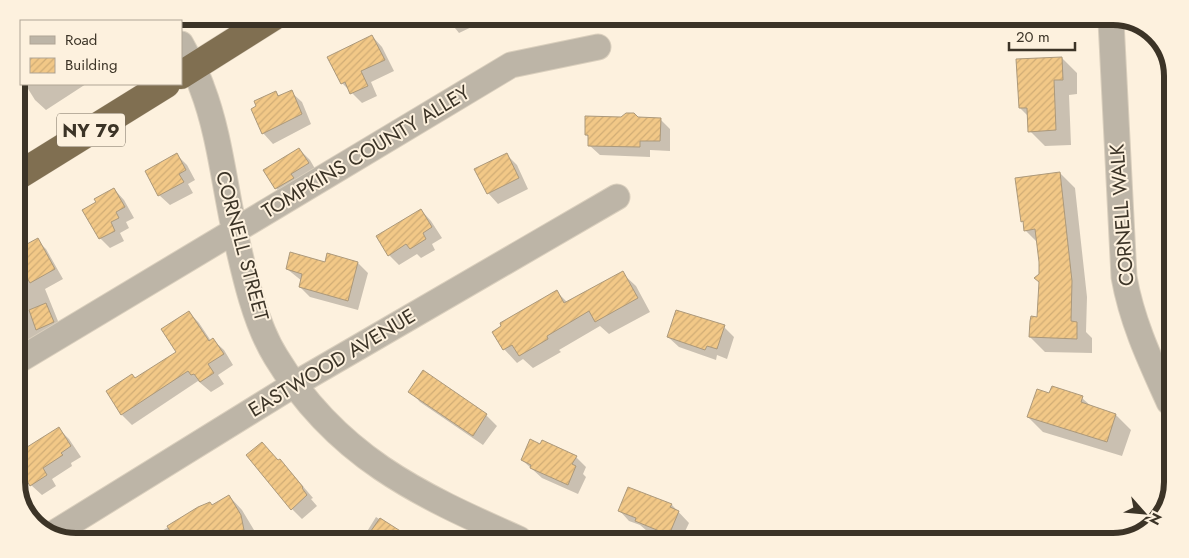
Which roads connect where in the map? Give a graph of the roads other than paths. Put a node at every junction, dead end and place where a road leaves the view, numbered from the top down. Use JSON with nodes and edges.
{"nodes":[{"id":1,"x":260,"y":25,"type":"edge"},
{"id":2,"x":1111,"y":25,"type":"edge"},
{"id":3,"x":598,"y":47,"type":"dead end"},
{"id":4,"x":182,"y":48,"type":"edge"},
{"id":5,"x":187,"y":71,"type":"edge"},
{"id":6,"x":164,"y":85,"type":"edge"},
{"id":7,"x":25,"y":171,"type":"edge"},
{"id":8,"x":617,"y":197,"type":"dead end"},
{"id":9,"x":235,"y":231,"type":"junction"},
{"id":10,"x":25,"y":357,"type":"edge"},
{"id":11,"x":295,"y":384,"type":"junction"},
{"id":12,"x":1164,"y":391,"type":"edge"},
{"id":13,"x":59,"y":530,"type":"edge"},
{"id":14,"x":499,"y":533,"type":"edge"}],
"edges":[{"from":1,"to":5,"type":"highway"},
{"from":2,"to":12,"type":"street","name":"CORNELL WALK"},
{"from":3,"to":9,"type":"street","name":"TOMPKINS COUNTY ALLEY"},
{"from":4,"to":5,"type":"street","name":"CORNELL STREET"},
{"from":5,"to":9,"type":"street","name":"CORNELL STREET"},
{"from":6,"to":7,"type":"highway","number":"NY 79"},
{"from":8,"to":11,"type":"street","name":"EASTWOOD AVENUE"},
{"from":9,"to":10,"type":"street","name":"TOMPKINS COUNTY ALLEY"},
{"from":9,"to":11,"type":"street","name":"CORNELL STREET"},
{"from":11,"to":13,"type":"street","name":"EASTWOOD AVENUE"},
{"from":11,"to":14,"type":"street","name":"CORNELL STREET"}]}
